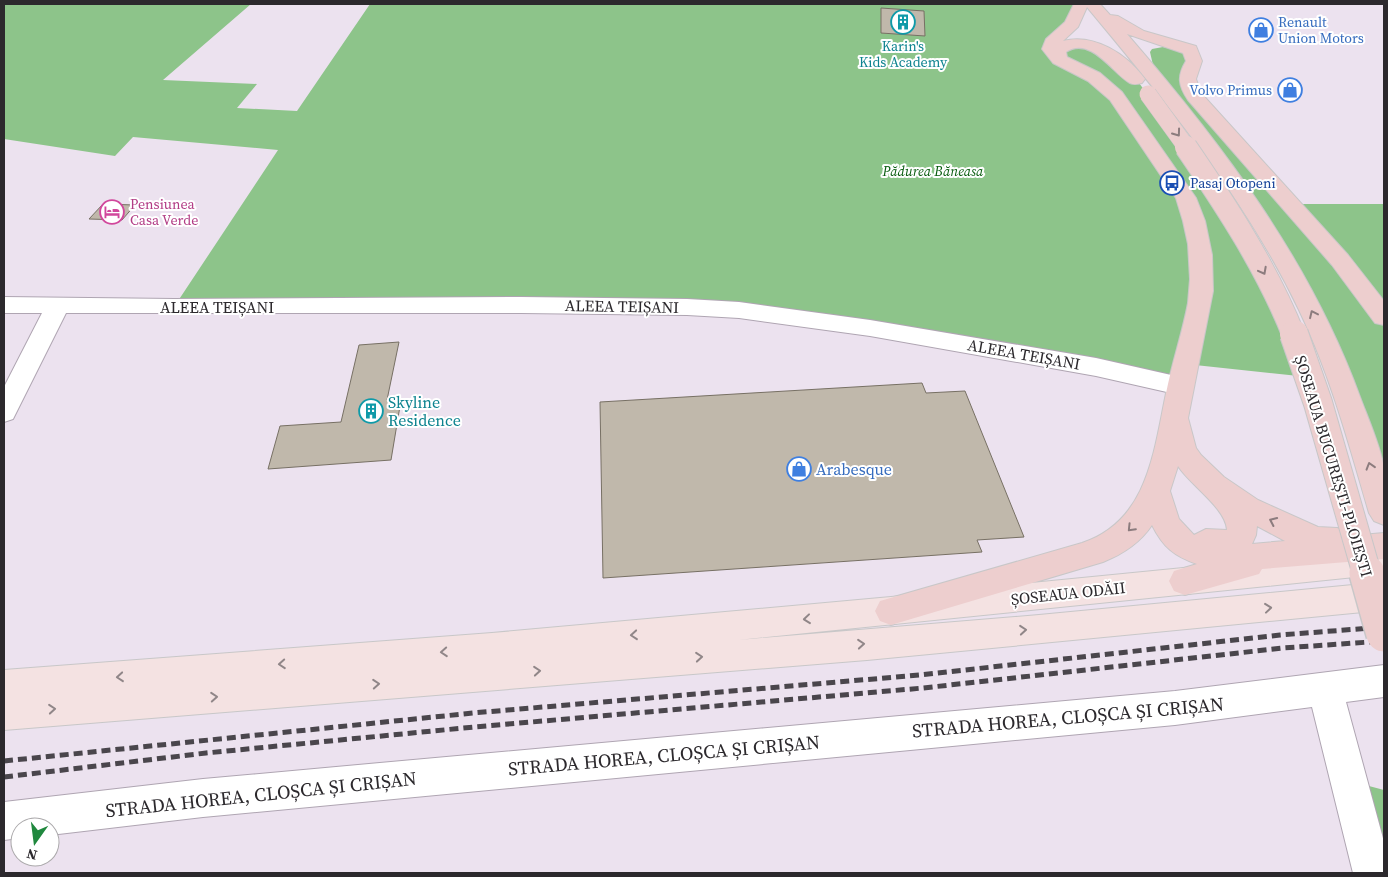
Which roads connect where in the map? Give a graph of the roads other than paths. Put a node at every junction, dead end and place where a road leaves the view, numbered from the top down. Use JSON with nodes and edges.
{"nodes":[{"id":1,"x":1086,"y":6,"type":"edge"},
{"id":2,"x":1193,"y":55,"type":"junction"},
{"id":3,"x":1059,"y":59,"type":"junction"},
{"id":4,"x":1152,"y":86,"type":"junction"},
{"id":5,"x":4,"y":305,"type":"edge"},
{"id":6,"x":58,"y":306,"type":"junction"},
{"id":7,"x":1384,"y":316,"type":"edge"},
{"id":8,"x":1180,"y":386,"type":"junction"},
{"id":9,"x":4,"y":412,"type":"edge"},
{"id":10,"x":1175,"y":419,"type":"junction"},
{"id":11,"x":1214,"y":485,"type":"junction"},
{"id":12,"x":1157,"y":496,"type":"junction"},
{"id":13,"x":1384,"y":513,"type":"edge"},
{"id":14,"x":1384,"y":538,"type":"edge"},
{"id":15,"x":1308,"y":546,"type":"junction"},
{"id":16,"x":1384,"y":546,"type":"edge"},
{"id":17,"x":1384,"y":561,"type":"edge"},
{"id":18,"x":1186,"y":581,"type":"junction"},
{"id":19,"x":1384,"y":596,"type":"edge"},
{"id":20,"x":890,"y":611,"type":"junction"},
{"id":21,"x":1384,"y":634,"type":"edge"},
{"id":22,"x":490,"y":662,"type":"junction"},
{"id":23,"x":1384,"y":681,"type":"edge"},
{"id":24,"x":4,"y":686,"type":"edge"},
{"id":25,"x":1325,"y":689,"type":"junction"},
{"id":26,"x":4,"y":713,"type":"edge"},
{"id":27,"x":4,"y":821,"type":"edge"},
{"id":28,"x":1373,"y":873,"type":"edge"}],
"edges":[{"from":1,"to":2,"type":"highway"},
{"from":1,"to":3,"type":"highway"},
{"from":1,"to":4,"type":"highway","name":"ȘOSEAUA BUCUREȘTI-PLOIEȘTI"},
{"from":2,"to":4,"type":"highway"},
{"from":2,"to":7,"type":"highway"},
{"from":3,"to":4,"type":"highway"},
{"from":3,"to":8,"type":"highway"},
{"from":13,"to":4,"type":"highway","name":"ȘOSEAUA BUCUREȘTI-PLOIEȘTI","one_way":true},
{"from":4,"to":21,"type":"highway","name":"ȘOSEAUA BUCUREȘTI-PLOIEȘTI","one_way":true,"bridge":true},
{"from":5,"to":6,"type":"street","name":"ALEEA TEIȘANI"},
{"from":6,"to":8,"type":"street","name":"ALEEA TEIȘANI"},
{"from":6,"to":9,"type":"street"},
{"from":8,"to":10,"type":"highway"},
{"from":10,"to":11,"type":"highway"},
{"from":10,"to":12,"type":"highway"},
{"from":11,"to":12,"type":"highway"},
{"from":15,"to":11,"type":"highway","one_way":true},
{"from":12,"to":15,"type":"highway"},
{"from":12,"to":20,"type":"highway","one_way":true},
{"from":14,"to":15,"type":"highway"},
{"from":15,"to":16,"type":"highway"},
{"from":15,"to":18,"type":"highway"},
{"from":17,"to":18,"type":"main road","name":"ȘOSEAUA ODĂII"},
{"from":18,"to":20,"type":"main road","name":"ȘOSEAUA ODĂII"},
{"from":22,"to":19,"type":"main road","one_way":true},
{"from":20,"to":22,"type":"main road","name":"ȘOSEAUA ODĂII","one_way":true},
{"from":22,"to":24,"type":"main road","one_way":true},
{"from":26,"to":22,"type":"main road","one_way":true},
{"from":23,"to":25,"type":"street","name":"STRADA HOREA, CLOȘCA ȘI CRIȘAN"},
{"from":25,"to":27,"type":"street","name":"STRADA HOREA, CLOȘCA ȘI CRIȘAN"},
{"from":25,"to":28,"type":"street"}]}
